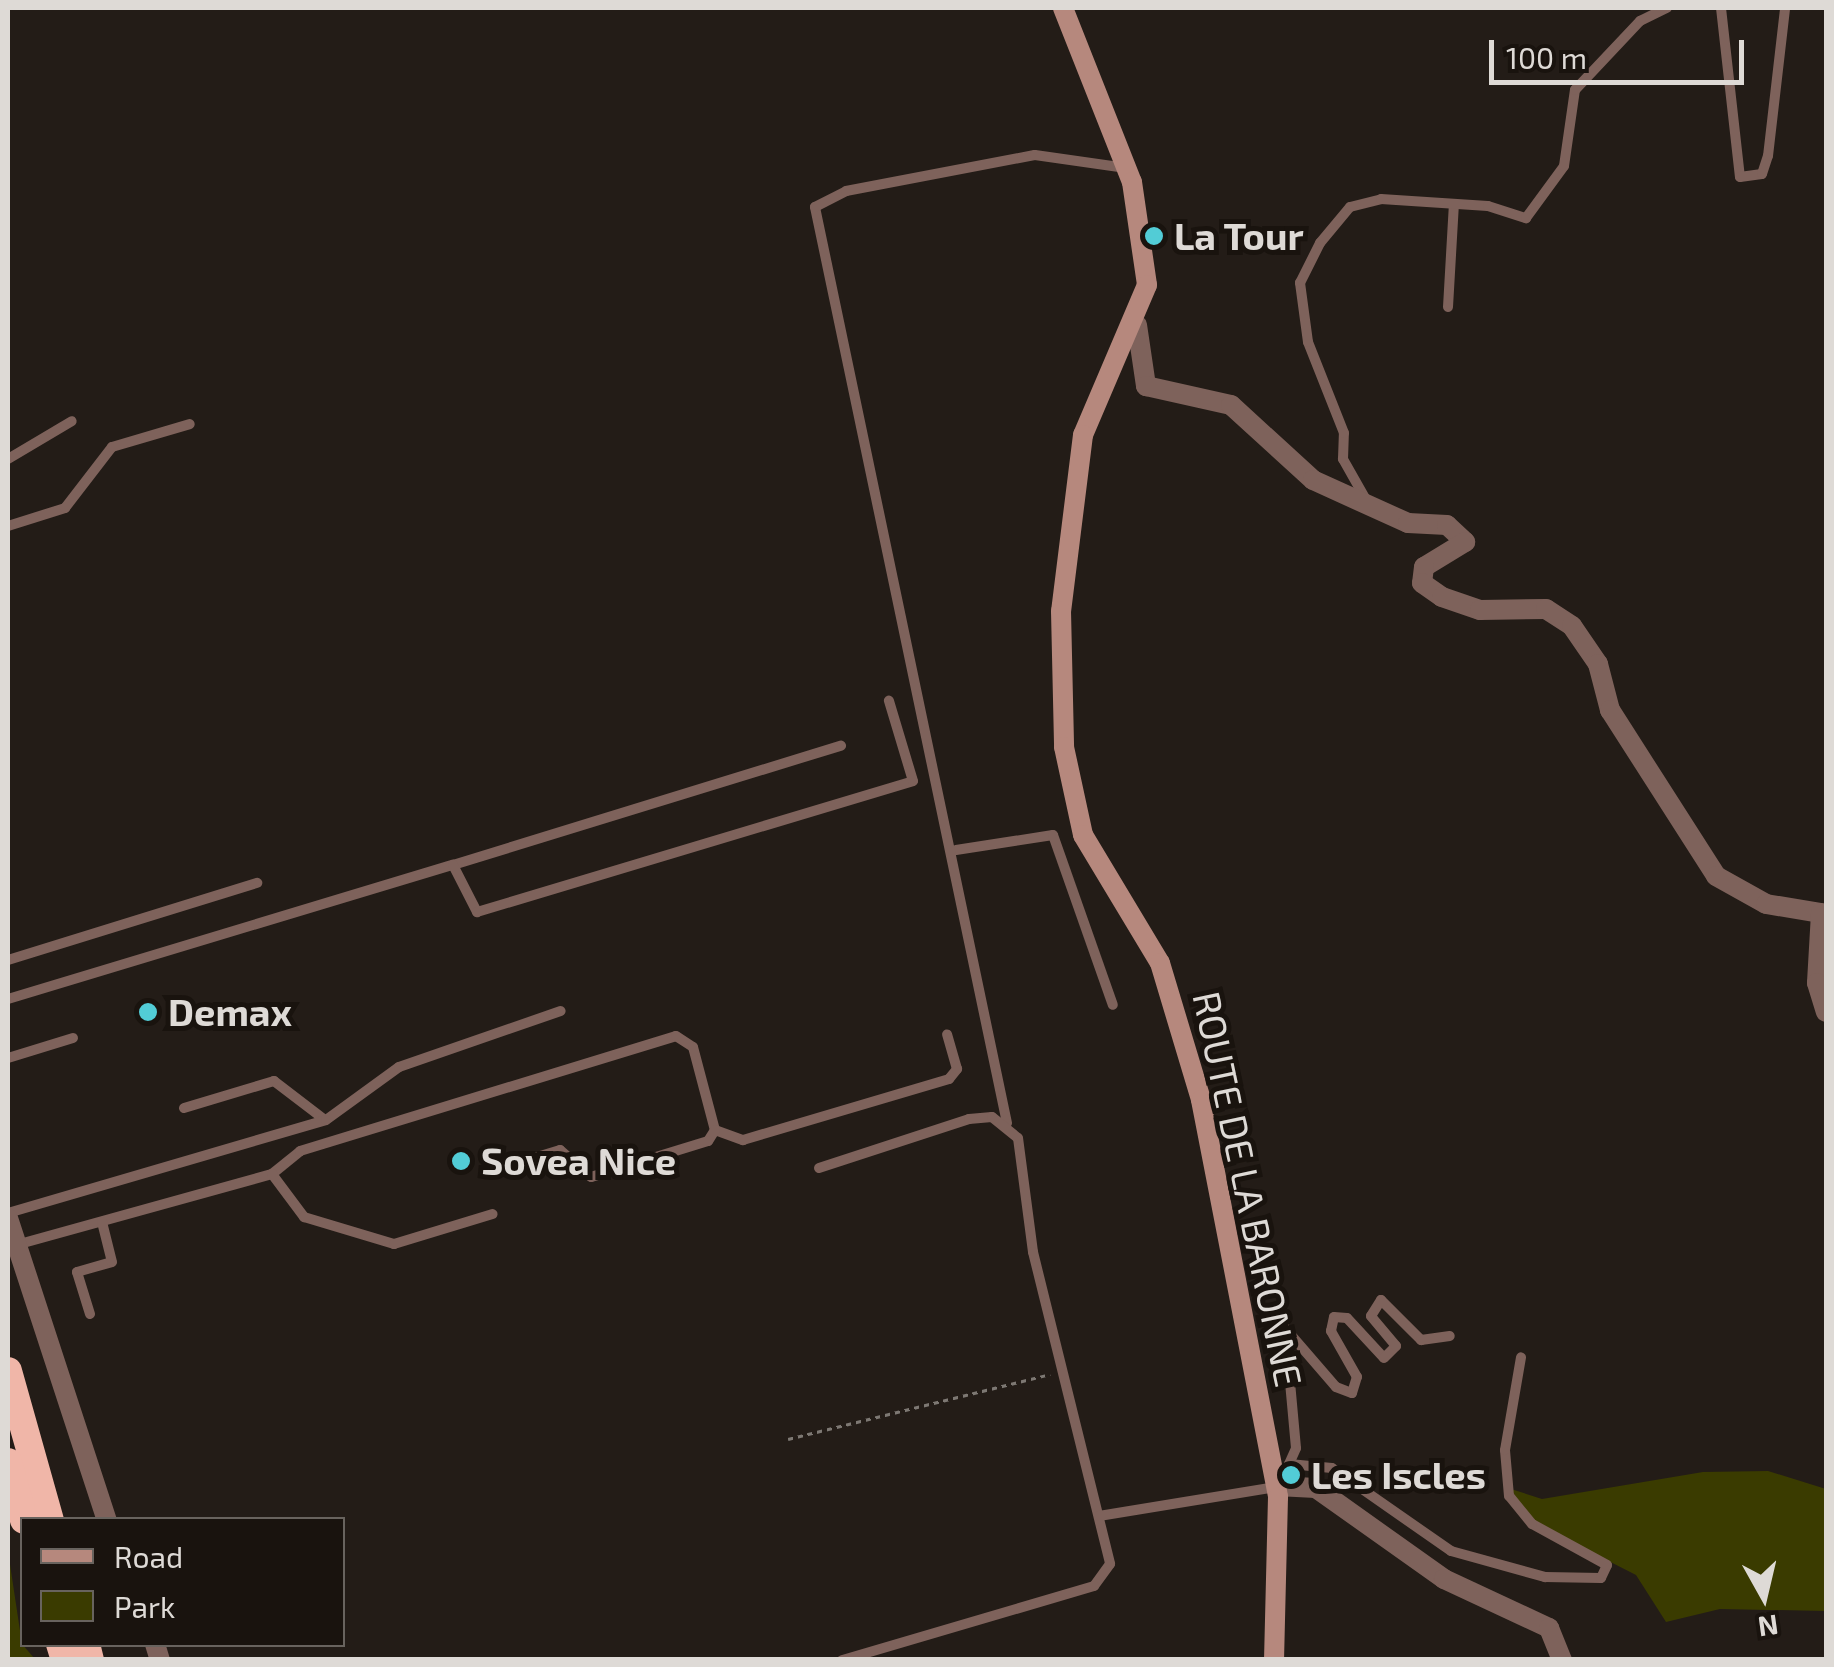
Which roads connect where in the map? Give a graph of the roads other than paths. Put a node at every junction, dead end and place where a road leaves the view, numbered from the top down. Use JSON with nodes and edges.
{"nodes":[{"id":1,"x":1062,"y":8,"type":"edge"},
{"id":2,"x":1667,"y":8,"type":"edge"},
{"id":3,"x":1720,"y":8,"type":"edge"},
{"id":4,"x":1785,"y":8,"type":"edge"},
{"id":5,"x":1126,"y":168,"type":"junction"},
{"id":6,"x":1454,"y":204,"type":"junction"},
{"id":7,"x":1448,"y":307,"type":"dead end"},
{"id":8,"x":1137,"y":324,"type":"junction"},
{"id":9,"x":72,"y":422,"type":"dead end"},
{"id":10,"x":190,"y":424,"type":"dead end"},
{"id":11,"x":8,"y":459,"type":"edge"},
{"id":12,"x":1369,"y":506,"type":"junction"},
{"id":13,"x":8,"y":526,"type":"edge"},
{"id":14,"x":889,"y":701,"type":"dead end"},
{"id":15,"x":841,"y":746,"type":"dead end"},
{"id":16,"x":956,"y":850,"type":"junction"},
{"id":17,"x":453,"y":865,"type":"junction"},
{"id":18,"x":257,"y":883,"type":"dead end"},
{"id":19,"x":8,"y":960,"type":"edge"},
{"id":20,"x":8,"y":1000,"type":"edge"},
{"id":21,"x":1113,"y":1005,"type":"dead end"},
{"id":22,"x":561,"y":1011,"type":"dead end"},
{"id":23,"x":1826,"y":1012,"type":"edge"},
{"id":24,"x":947,"y":1034,"type":"dead end"},
{"id":25,"x":73,"y":1038,"type":"dead end"},
{"id":26,"x":8,"y":1058,"type":"edge"},
{"id":27,"x":184,"y":1108,"type":"dead end"},
{"id":28,"x":325,"y":1120,"type":"junction"},
{"id":29,"x":1007,"y":1124,"type":"junction"},
{"id":30,"x":715,"y":1130,"type":"junction"},
{"id":31,"x":537,"y":1156,"type":"dead end"},
{"id":32,"x":819,"y":1168,"type":"dead end"},
{"id":33,"x":272,"y":1174,"type":"junction"},
{"id":34,"x":494,"y":1214,"type":"dead end"},
{"id":35,"x":8,"y":1216,"type":"edge"},
{"id":36,"x":102,"y":1222,"type":"junction"},
{"id":37,"x":15,"y":1246,"type":"junction"},
{"id":38,"x":90,"y":1314,"type":"dead end"},
{"id":39,"x":1450,"y":1336,"type":"dead end"},
{"id":40,"x":1521,"y":1357,"type":"dead end"},
{"id":41,"x":8,"y":1372,"type":"edge"},
{"id":42,"x":8,"y":1462,"type":"edge"},
{"id":43,"x":1280,"y":1473,"type":"junction"},
{"id":44,"x":1099,"y":1516,"type":"junction"},
{"id":45,"x":23,"y":1517,"type":"edge"},
{"id":46,"x":49,"y":1517,"type":"edge"},
{"id":47,"x":106,"y":1517,"type":"edge"},
{"id":48,"x":842,"y":1660,"type":"edge"},
{"id":49,"x":1274,"y":1660,"type":"edge"},
{"id":50,"x":1562,"y":1660,"type":"edge"}],
"edges":[{"from":1,"to":5,"type":"main road","name":"ROUTE DE LA BARONNE"},
{"from":2,"to":6,"type":"lane"},
{"from":3,"to":4,"type":"lane"},
{"from":5,"to":8,"type":"main road","name":"ROUTE DE LA BARONNE"},
{"from":5,"to":16,"type":"lane"},
{"from":6,"to":7,"type":"lane"},
{"from":6,"to":12,"type":"lane"},
{"from":8,"to":12,"type":"street"},
{"from":8,"to":43,"type":"main road","name":"ROUTE DE LA BARONNE"},
{"from":9,"to":11,"type":"lane"},
{"from":10,"to":13,"type":"lane"},
{"from":12,"to":23,"type":"street"},
{"from":14,"to":17,"type":"lane"},
{"from":15,"to":17,"type":"lane"},
{"from":16,"to":21,"type":"lane"},
{"from":16,"to":29,"type":"lane"},
{"from":17,"to":20,"type":"lane"},
{"from":18,"to":19,"type":"lane"},
{"from":22,"to":28,"type":"lane"},
{"from":24,"to":30,"type":"lane"},
{"from":25,"to":26,"type":"lane"},
{"from":27,"to":28,"type":"lane"},
{"from":28,"to":35,"type":"lane"},
{"from":29,"to":32,"type":"lane"},
{"from":29,"to":44,"type":"lane"},
{"from":30,"to":31,"type":"lane"},
{"from":30,"to":33,"type":"lane"},
{"from":33,"to":34,"type":"lane"},
{"from":33,"to":36,"type":"lane"},
{"from":35,"to":37,"type":"street"},
{"from":36,"to":37,"type":"lane"},
{"from":36,"to":38,"type":"lane"},
{"from":37,"to":47,"type":"street"},
{"from":39,"to":43,"type":"lane"},
{"from":40,"to":43,"type":"lane"},
{"from":41,"to":46,"type":"highway"},
{"from":42,"to":45,"type":"highway"},
{"from":43,"to":44,"type":"lane"},
{"from":43,"to":49,"type":"main road","name":"ROUTE DE LA BARONNE"},
{"from":43,"to":50,"type":"street"},
{"from":44,"to":48,"type":"lane"}]}
